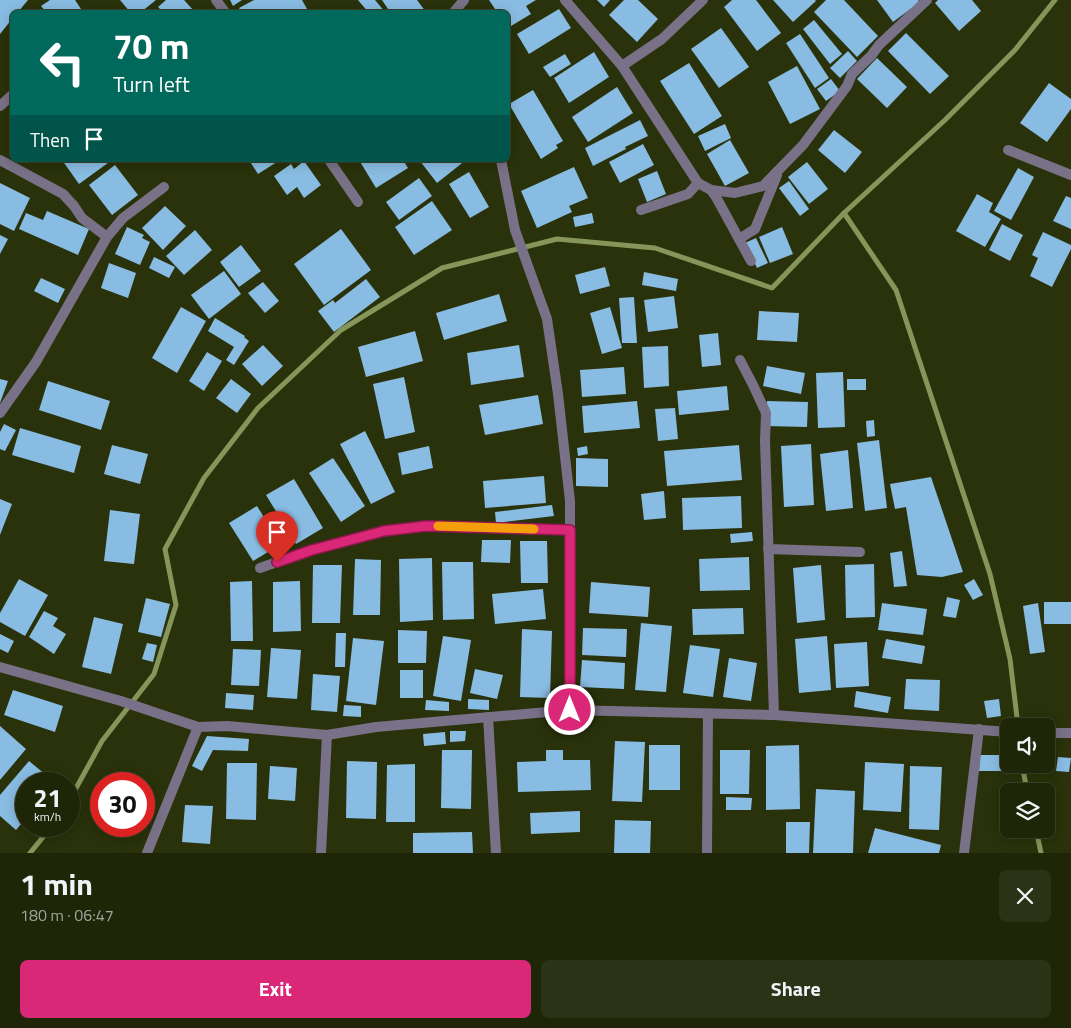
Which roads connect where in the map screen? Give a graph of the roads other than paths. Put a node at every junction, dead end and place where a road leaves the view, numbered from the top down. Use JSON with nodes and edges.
{"nodes":[{"id":1,"x":464,"y":0,"type":"edge"},
{"id":2,"x":565,"y":0,"type":"edge"},
{"id":3,"x":703,"y":0,"type":"edge"},
{"id":4,"x":926,"y":0,"type":"edge"},
{"id":5,"x":456,"y":10,"type":"edge"},
{"id":6,"x":622,"y":66,"type":"junction"},
{"id":7,"x":10,"y":98,"type":"edge"},
{"id":8,"x":0,"y":106,"type":"edge"},
{"id":9,"x":1008,"y":150,"type":"dead end"},
{"id":10,"x":0,"y":160,"type":"edge"},
{"id":11,"x":330,"y":162,"type":"edge"},
{"id":12,"x":501,"y":162,"type":"edge"},
{"id":13,"x":778,"y":172,"type":"junction"},
{"id":14,"x":1071,"y":175,"type":"edge"},
{"id":15,"x":698,"y":183,"type":"junction"},
{"id":16,"x":164,"y":187,"type":"dead end"},
{"id":17,"x":711,"y":190,"type":"junction"},
{"id":18,"x":358,"y":202,"type":"dead end"},
{"id":19,"x":641,"y":210,"type":"dead end"},
{"id":20,"x":107,"y":237,"type":"junction"},
{"id":21,"x":739,"y":238,"type":"junction"},
{"id":22,"x":751,"y":262,"type":"dead end"},
{"id":23,"x":740,"y":360,"type":"dead end"},
{"id":24,"x":0,"y":413,"type":"edge"},
{"id":25,"x":570,"y":530,"type":"junction"},
{"id":26,"x":768,"y":549,"type":"junction"},
{"id":27,"x":860,"y":552,"type":"dead end"},
{"id":28,"x":260,"y":568,"type":"dead end"},
{"id":29,"x":0,"y":667,"type":"edge"},
{"id":30,"x":570,"y":710,"type":"junction"},
{"id":31,"x":708,"y":714,"type":"junction"},
{"id":32,"x":774,"y":715,"type":"junction"},
{"id":33,"x":488,"y":717,"type":"junction"},
{"id":34,"x":198,"y":726,"type":"junction"},
{"id":35,"x":979,"y":729,"type":"junction"},
{"id":36,"x":1000,"y":731,"type":"edge"},
{"id":37,"x":1055,"y":733,"type":"edge"},
{"id":38,"x":1071,"y":733,"type":"edge"},
{"id":39,"x":327,"y":735,"type":"junction"},
{"id":40,"x":147,"y":853,"type":"edge"},
{"id":41,"x":321,"y":853,"type":"edge"},
{"id":42,"x":496,"y":853,"type":"edge"},
{"id":43,"x":707,"y":853,"type":"edge"},
{"id":44,"x":964,"y":853,"type":"edge"}],
"edges":[{"from":1,"to":5,"type":"street"},
{"from":2,"to":6,"type":"street"},
{"from":3,"to":6,"type":"street"},
{"from":4,"to":13,"type":"street"},
{"from":6,"to":15,"type":"street"},
{"from":7,"to":8,"type":"street"},
{"from":9,"to":14,"type":"street"},
{"from":10,"to":20,"type":"street"},
{"from":11,"to":18,"type":"street"},
{"from":12,"to":25,"type":"street"},
{"from":13,"to":17,"type":"street"},
{"from":13,"to":21,"type":"street"},
{"from":15,"to":17,"type":"street"},
{"from":15,"to":19,"type":"street"},
{"from":16,"to":20,"type":"street"},
{"from":17,"to":21,"type":"street"},
{"from":20,"to":24,"type":"street"},
{"from":21,"to":22,"type":"street"},
{"from":23,"to":26,"type":"street"},
{"from":25,"to":28,"type":"street"},
{"from":25,"to":30,"type":"street"},
{"from":26,"to":27,"type":"street"},
{"from":26,"to":32,"type":"street"},
{"from":29,"to":34,"type":"street"},
{"from":30,"to":31,"type":"street"},
{"from":30,"to":33,"type":"street"},
{"from":31,"to":32,"type":"street"},
{"from":31,"to":43,"type":"street"},
{"from":32,"to":35,"type":"street"},
{"from":33,"to":39,"type":"street"},
{"from":33,"to":42,"type":"street"},
{"from":34,"to":39,"type":"street"},
{"from":34,"to":40,"type":"street"},
{"from":35,"to":36,"type":"street"},
{"from":35,"to":44,"type":"street"},
{"from":37,"to":38,"type":"street"},
{"from":39,"to":41,"type":"street"}]}
